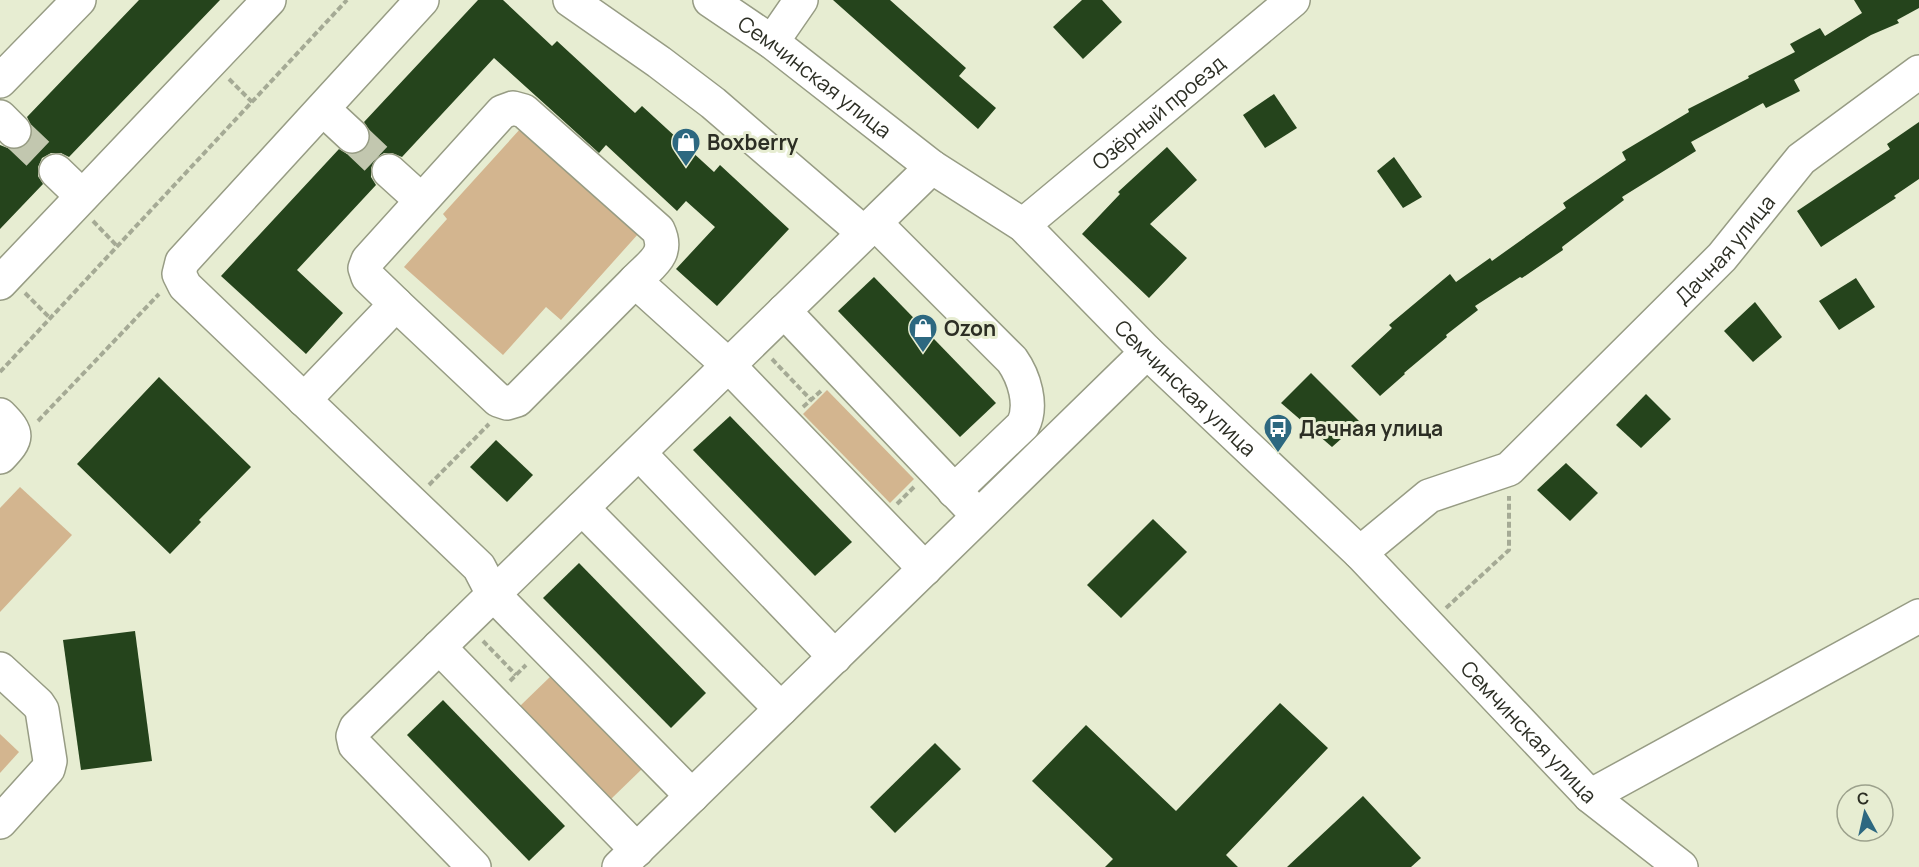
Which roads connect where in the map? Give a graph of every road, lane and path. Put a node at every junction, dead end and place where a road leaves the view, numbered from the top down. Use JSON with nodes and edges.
{"nodes":[{"id":1,"x":80,"y":0,"type":"edge"},
{"id":2,"x":268,"y":0,"type":"edge"},
{"id":3,"x":347,"y":0,"type":"edge"},
{"id":4,"x":422,"y":0,"type":"edge"},
{"id":5,"x":570,"y":0,"type":"edge"},
{"id":6,"x":710,"y":0,"type":"edge"},
{"id":7,"x":801,"y":0,"type":"edge"},
{"id":8,"x":1293,"y":0,"type":"edge"},
{"id":9,"x":772,"y":42,"type":"junction"},
{"id":10,"x":1919,"y":72,"type":"edge"},
{"id":11,"x":0,"y":81,"type":"edge"},
{"id":12,"x":322,"y":109,"type":"junction"},
{"id":13,"x":351,"y":136,"type":"tunnel mouth"},
{"id":14,"x":932,"y":167,"type":"junction"},
{"id":15,"x":56,"y":171,"type":"tunnel mouth"},
{"id":16,"x":389,"y":171,"type":"tunnel mouth"},
{"id":17,"x":79,"y":200,"type":"junction"},
{"id":18,"x":422,"y":201,"type":"junction"},
{"id":19,"x":1023,"y":225,"type":"junction"},
{"id":20,"x":870,"y":228,"type":"junction"},
{"id":21,"x":117,"y":246,"type":"junction"},
{"id":22,"x":178,"y":274,"type":"junction"},
{"id":23,"x":4,"y":279,"type":"edge"},
{"id":24,"x":635,"y":281,"type":"junction"},
{"id":25,"x":396,"y":304,"type":"junction"},
{"id":26,"x":784,"y":311,"type":"junction"},
{"id":27,"x":50,"y":318,"type":"junction"},
{"id":28,"x":1147,"y":352,"type":"junction"},
{"id":29,"x":768,"y":356,"type":"dead end"},
{"id":30,"x":729,"y":365,"type":"junction"},
{"id":31,"x":841,"y":371,"type":"junction"},
{"id":32,"x":0,"y":372,"type":"edge"},
{"id":33,"x":304,"y":400,"type":"junction"},
{"id":34,"x":811,"y":400,"type":"junction"},
{"id":35,"x":492,"y":420,"type":"dead end"},
{"id":36,"x":786,"y":425,"type":"junction"},
{"id":37,"x":5,"y":436,"type":"edge"},
{"id":38,"x":639,"y":453,"type":"junction"},
{"id":39,"x":1509,"y":469,"type":"junction"},
{"id":40,"x":944,"y":479,"type":"junction"},
{"id":41,"x":412,"y":503,"type":"junction"},
{"id":42,"x":582,"y":508,"type":"junction"},
{"id":43,"x":979,"y":516,"type":"junction"},
{"id":44,"x":879,"y":522,"type":"junction"},
{"id":45,"x":1360,"y":553,"type":"junction"},
{"id":46,"x":925,"y":569,"type":"junction"},
{"id":47,"x":493,"y":594,"type":"junction"},
{"id":48,"x":1919,"y":616,"type":"edge"},
{"id":49,"x":1427,"y":625,"type":"junction"},
{"id":50,"x":480,"y":638,"type":"dead end"},
{"id":51,"x":545,"y":646,"type":"junction"},
{"id":52,"x":439,"y":647,"type":"junction"},
{"id":53,"x":835,"y":657,"type":"junction"},
{"id":54,"x":0,"y":669,"type":"edge"},
{"id":55,"x":516,"y":675,"type":"junction"},
{"id":56,"x":490,"y":700,"type":"junction"},
{"id":57,"x":781,"y":709,"type":"junction"},
{"id":58,"x":692,"y":796,"type":"junction"},
{"id":59,"x":1590,"y":796,"type":"junction"},
{"id":60,"x":0,"y":822,"type":"edge"},
{"id":61,"x":628,"y":858,"type":"edge"},
{"id":62,"x":474,"y":867,"type":"edge"},
{"id":63,"x":1681,"y":867,"type":"edge"}],
"edges":[{"from":1,"to":11,"type":"street"},
{"from":2,"to":17,"type":"street"},
{"from":3,"to":21,"type":"path"},
{"from":4,"to":12,"type":"street"},
{"from":5,"to":20,"type":"street"},
{"from":6,"to":9,"type":"street","name":"Семчинская улица"},
{"from":7,"to":9,"type":"street"},
{"from":8,"to":19,"type":"street","name":"Озёрный проезд"},
{"from":9,"to":14,"type":"street","name":"Семчинская улица"},
{"from":10,"to":39,"type":"street","name":"Дачная улица"},
{"from":12,"to":13,"type":"street"},
{"from":12,"to":22,"type":"street"},
{"from":14,"to":19,"type":"street","name":"Семчинская улица"},
{"from":14,"to":20,"type":"street"},
{"from":15,"to":17,"type":"street"},
{"from":16,"to":18,"type":"street"},
{"from":17,"to":21,"type":"path"},
{"from":17,"to":23,"type":"street"},
{"from":18,"to":24,"type":"street"},
{"from":18,"to":25,"type":"street"},
{"from":19,"to":28,"type":"street","name":"Семчинская улица"},
{"from":20,"to":26,"type":"street"},
{"from":20,"to":40,"type":"street"},
{"from":21,"to":27,"type":"path"},
{"from":22,"to":33,"type":"street"},
{"from":22,"to":37,"type":"path"},
{"from":23,"to":27,"type":"path"},
{"from":24,"to":25,"type":"street"},
{"from":24,"to":30,"type":"street"},
{"from":25,"to":33,"type":"street"},
{"from":26,"to":30,"type":"street"},
{"from":26,"to":31,"type":"street"},
{"from":27,"to":32,"type":"path"},
{"from":28,"to":43,"type":"street"},
{"from":28,"to":45,"type":"street","name":"Семчинская улица"},
{"from":29,"to":34,"type":"path"},
{"from":30,"to":36,"type":"street"},
{"from":30,"to":38,"type":"street"},
{"from":31,"to":34,"type":"path"},
{"from":31,"to":40,"type":"street"},
{"from":33,"to":41,"type":"street"},
{"from":34,"to":36,"type":"path"},
{"from":35,"to":41,"type":"path"},
{"from":36,"to":44,"type":"street"},
{"from":38,"to":42,"type":"street"},
{"from":38,"to":53,"type":"street"},
{"from":39,"to":45,"type":"street","name":"Дачная улица"},
{"from":39,"to":49,"type":"path"},
{"from":40,"to":43,"type":"street"},
{"from":40,"to":44,"type":"path"},
{"from":41,"to":47,"type":"street"},
{"from":42,"to":47,"type":"street"},
{"from":42,"to":57,"type":"street"},
{"from":43,"to":46,"type":"street"},
{"from":44,"to":46,"type":"street"},
{"from":45,"to":49,"type":"street","name":"Семчинская улица"},
{"from":46,"to":53,"type":"street"},
{"from":47,"to":51,"type":"street"},
{"from":47,"to":52,"type":"street"},
{"from":48,"to":59,"type":"street"},
{"from":49,"to":59,"type":"street","name":"Семчинская улица"},
{"from":50,"to":55,"type":"path"},
{"from":51,"to":55,"type":"path"},
{"from":51,"to":58,"type":"street"},
{"from":52,"to":56,"type":"street"},
{"from":52,"to":62,"type":"street"},
{"from":53,"to":57,"type":"street"},
{"from":54,"to":60,"type":"street"},
{"from":55,"to":56,"type":"path"},
{"from":56,"to":61,"type":"street"},
{"from":57,"to":58,"type":"street"},
{"from":58,"to":61,"type":"street"},
{"from":59,"to":63,"type":"street","name":"Семчинская улица"}]}
